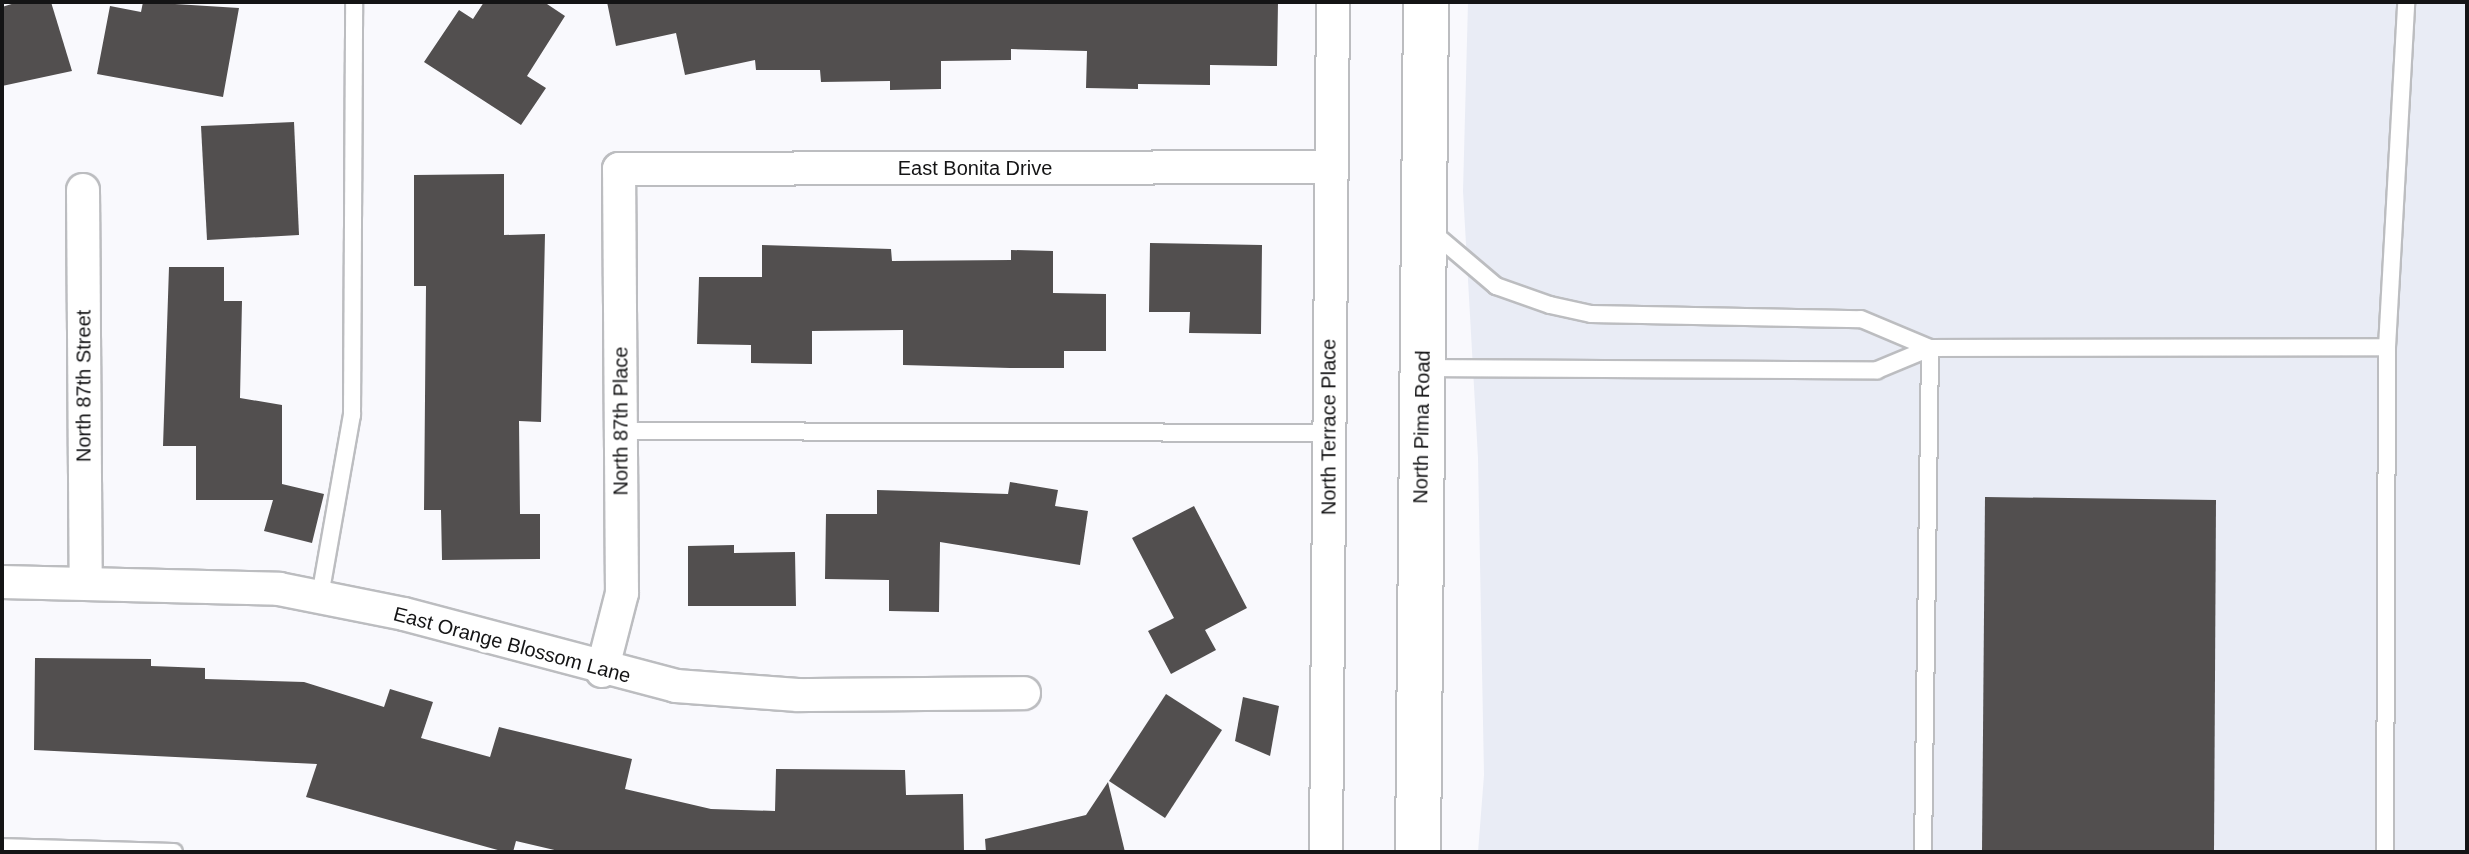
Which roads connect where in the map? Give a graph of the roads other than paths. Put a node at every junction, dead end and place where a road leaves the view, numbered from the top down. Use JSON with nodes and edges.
{"nodes":[{"id":1,"x":354,"y":2,"type":"edge"},
{"id":2,"x":1333,"y":2,"type":"edge"},
{"id":3,"x":1426,"y":2,"type":"edge"},
{"id":4,"x":2406,"y":2,"type":"edge"},
{"id":5,"x":1331,"y":167,"type":"junction"},
{"id":6,"x":619,"y":169,"type":"joint"},
{"id":7,"x":83,"y":190,"type":"dead end"},
{"id":8,"x":1425,"y":226,"type":"junction"},
{"id":9,"x":2387,"y":347,"type":"junction"},
{"id":10,"x":1930,"y":348,"type":"junction"},
{"id":11,"x":1423,"y":368,"type":"junction"},
{"id":12,"x":621,"y":431,"type":"junction"},
{"id":13,"x":1328,"y":433,"type":"junction"},
{"id":14,"x":2,"y":582,"type":"edge"},
{"id":15,"x":86,"y":582,"type":"junction"},
{"id":16,"x":320,"y":596,"type":"junction"},
{"id":17,"x":602,"y":671,"type":"junction"},
{"id":18,"x":1024,"y":693,"type":"dead end"},
{"id":19,"x":2,"y":847,"type":"edge"},
{"id":20,"x":166,"y":850,"type":"edge"},
{"id":21,"x":1326,"y":852,"type":"edge"},
{"id":22,"x":1418,"y":852,"type":"edge"},
{"id":23,"x":1923,"y":852,"type":"edge"},
{"id":24,"x":2385,"y":852,"type":"edge"}],
"edges":[{"from":1,"to":16,"type":"lane"},
{"from":2,"to":5,"type":"street","name":"North Terrace Place"},
{"from":3,"to":8,"type":"main road","name":"North Pima Road"},
{"from":4,"to":9,"type":"lane"},
{"from":5,"to":6,"type":"street","name":"East Bonita Drive"},
{"from":5,"to":13,"type":"street","name":"North Terrace Place"},
{"from":6,"to":12,"type":"street","name":"North 87th Place"},
{"from":7,"to":15,"type":"street","name":"North 87th Street"},
{"from":8,"to":10,"type":"lane"},
{"from":8,"to":11,"type":"main road","name":"North Pima Road"},
{"from":9,"to":10,"type":"lane"},
{"from":9,"to":24,"type":"lane"},
{"from":10,"to":11,"type":"lane"},
{"from":10,"to":23,"type":"lane"},
{"from":11,"to":22,"type":"main road","name":"North Pima Road"},
{"from":12,"to":13,"type":"lane"},
{"from":12,"to":17,"type":"street","name":"North 87th Place"},
{"from":13,"to":21,"type":"street","name":"North Terrace Place"},
{"from":14,"to":15,"type":"street","name":"East Orange Blossom Lane"},
{"from":15,"to":16,"type":"street","name":"East Orange Blossom Lane"},
{"from":16,"to":17,"type":"street","name":"East Orange Blossom Lane"},
{"from":17,"to":18,"type":"street","name":"East Orange Blossom Lane"},
{"from":19,"to":20,"type":"lane"}]}
